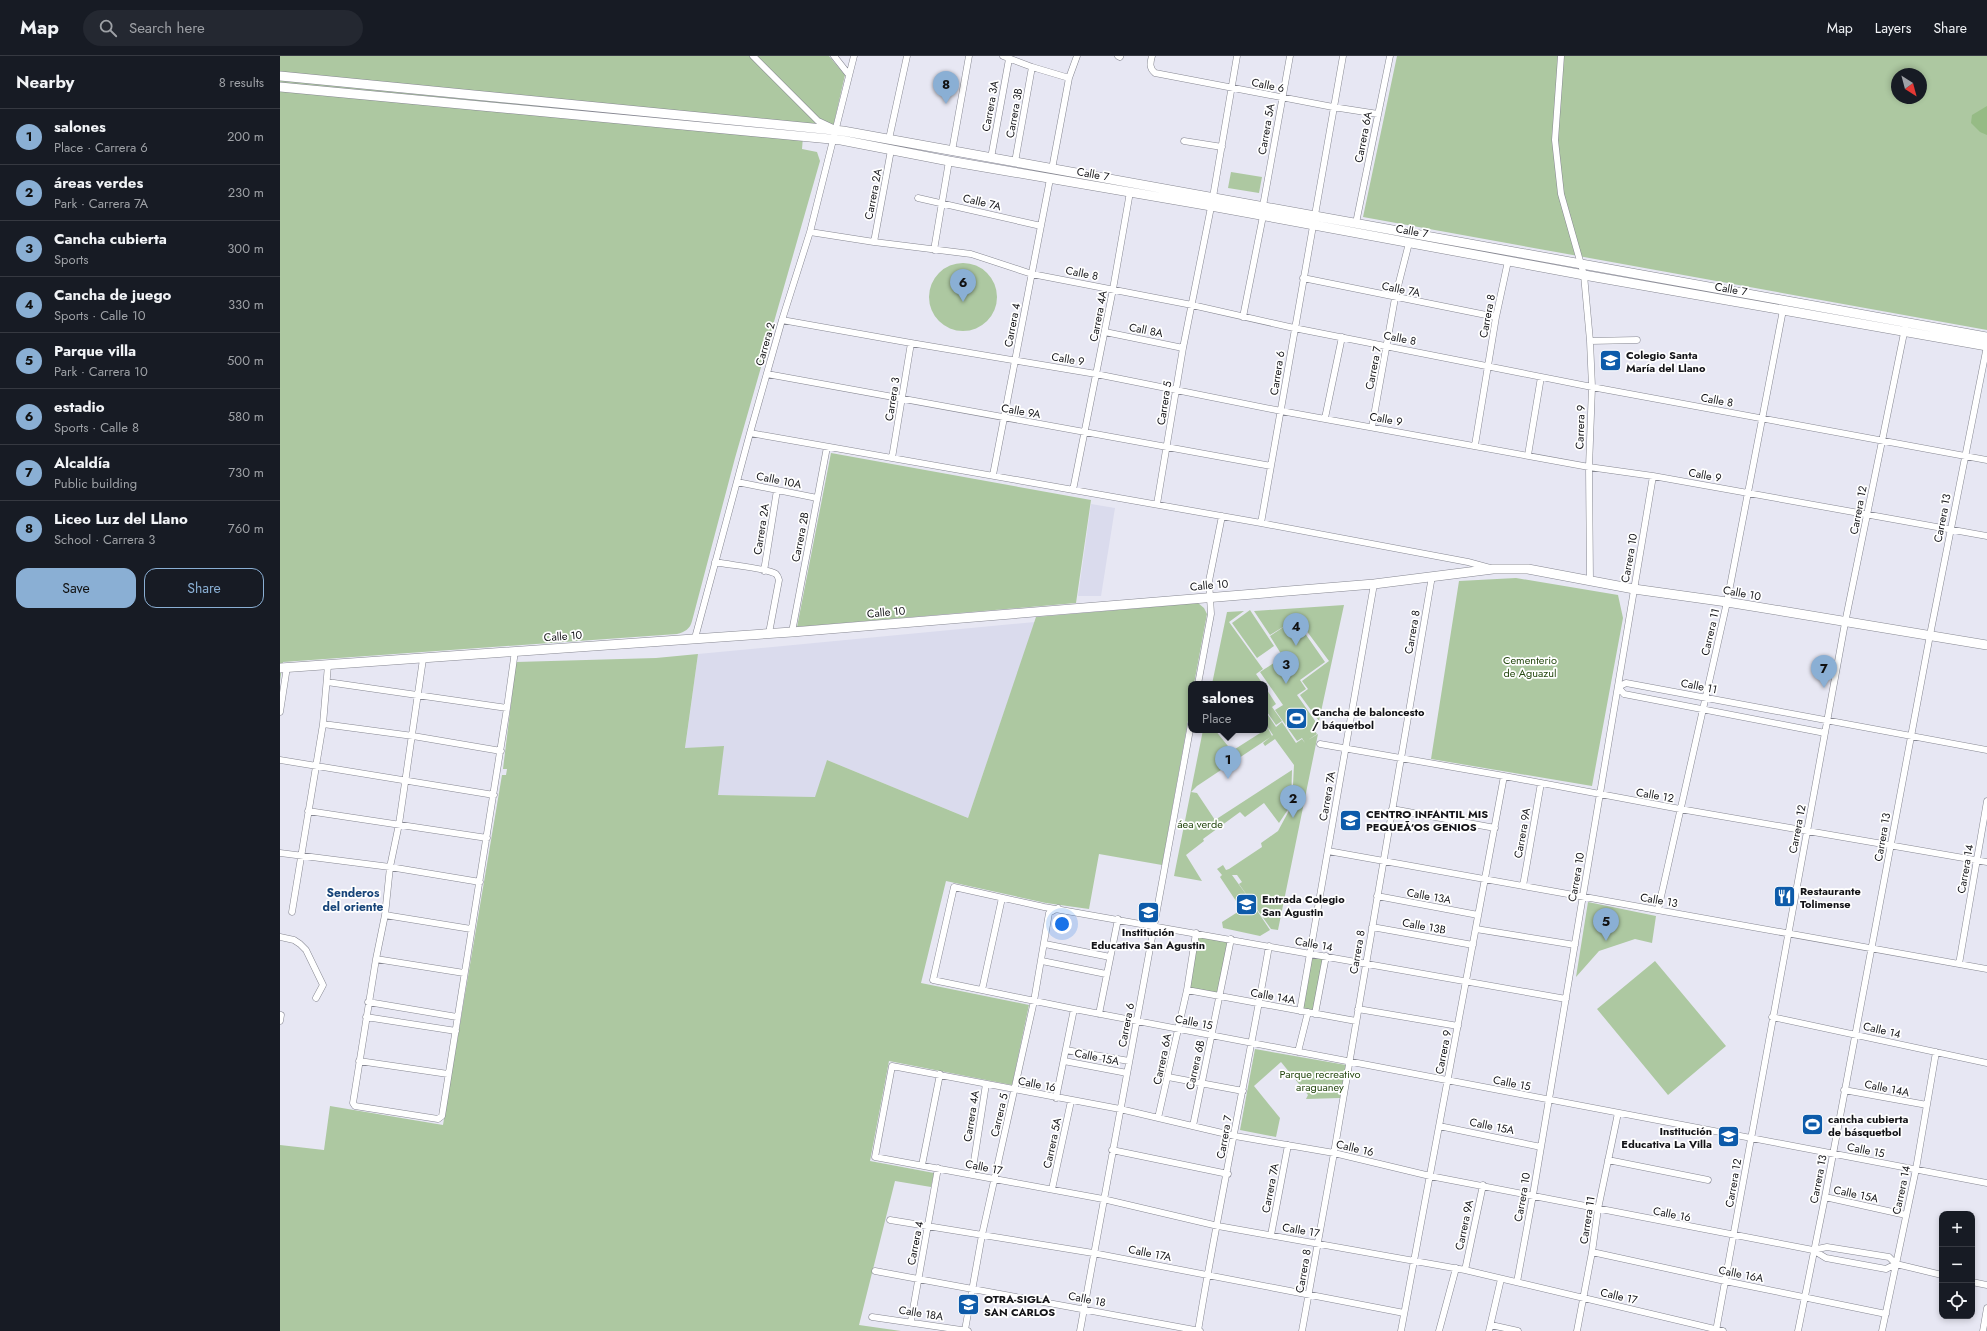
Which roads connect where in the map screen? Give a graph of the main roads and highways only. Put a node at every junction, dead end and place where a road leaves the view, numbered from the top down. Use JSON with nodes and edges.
{"nodes":[{"id":1,"x":280,"y":76,"type":"edge"},
{"id":2,"x":280,"y":87,"type":"edge"},
{"id":3,"x":1212,"y":202,"type":"junction"},
{"id":4,"x":1906,"y":327,"type":"junction"},
{"id":5,"x":1987,"y":337,"type":"edge"},
{"id":6,"x":1987,"y":346,"type":"edge"},
{"id":7,"x":1987,"y":645,"type":"edge"},
{"id":8,"x":284,"y":667,"type":"edge"}],
"edges":[{"from":1,"to":3,"type":"main road","name":"Calle 7"},
{"from":2,"to":3,"type":"main road","name":"Calle 7"},
{"from":3,"to":4,"type":"main road","name":"Calle 7"},
{"from":3,"to":4,"type":"main road","name":"Calle 7"},
{"from":4,"to":5,"type":"main road","name":"Calle 7"},
{"from":4,"to":6,"type":"main road","name":"Calle 7"},
{"from":7,"to":8,"type":"main road","name":"Calle 10"}]}
